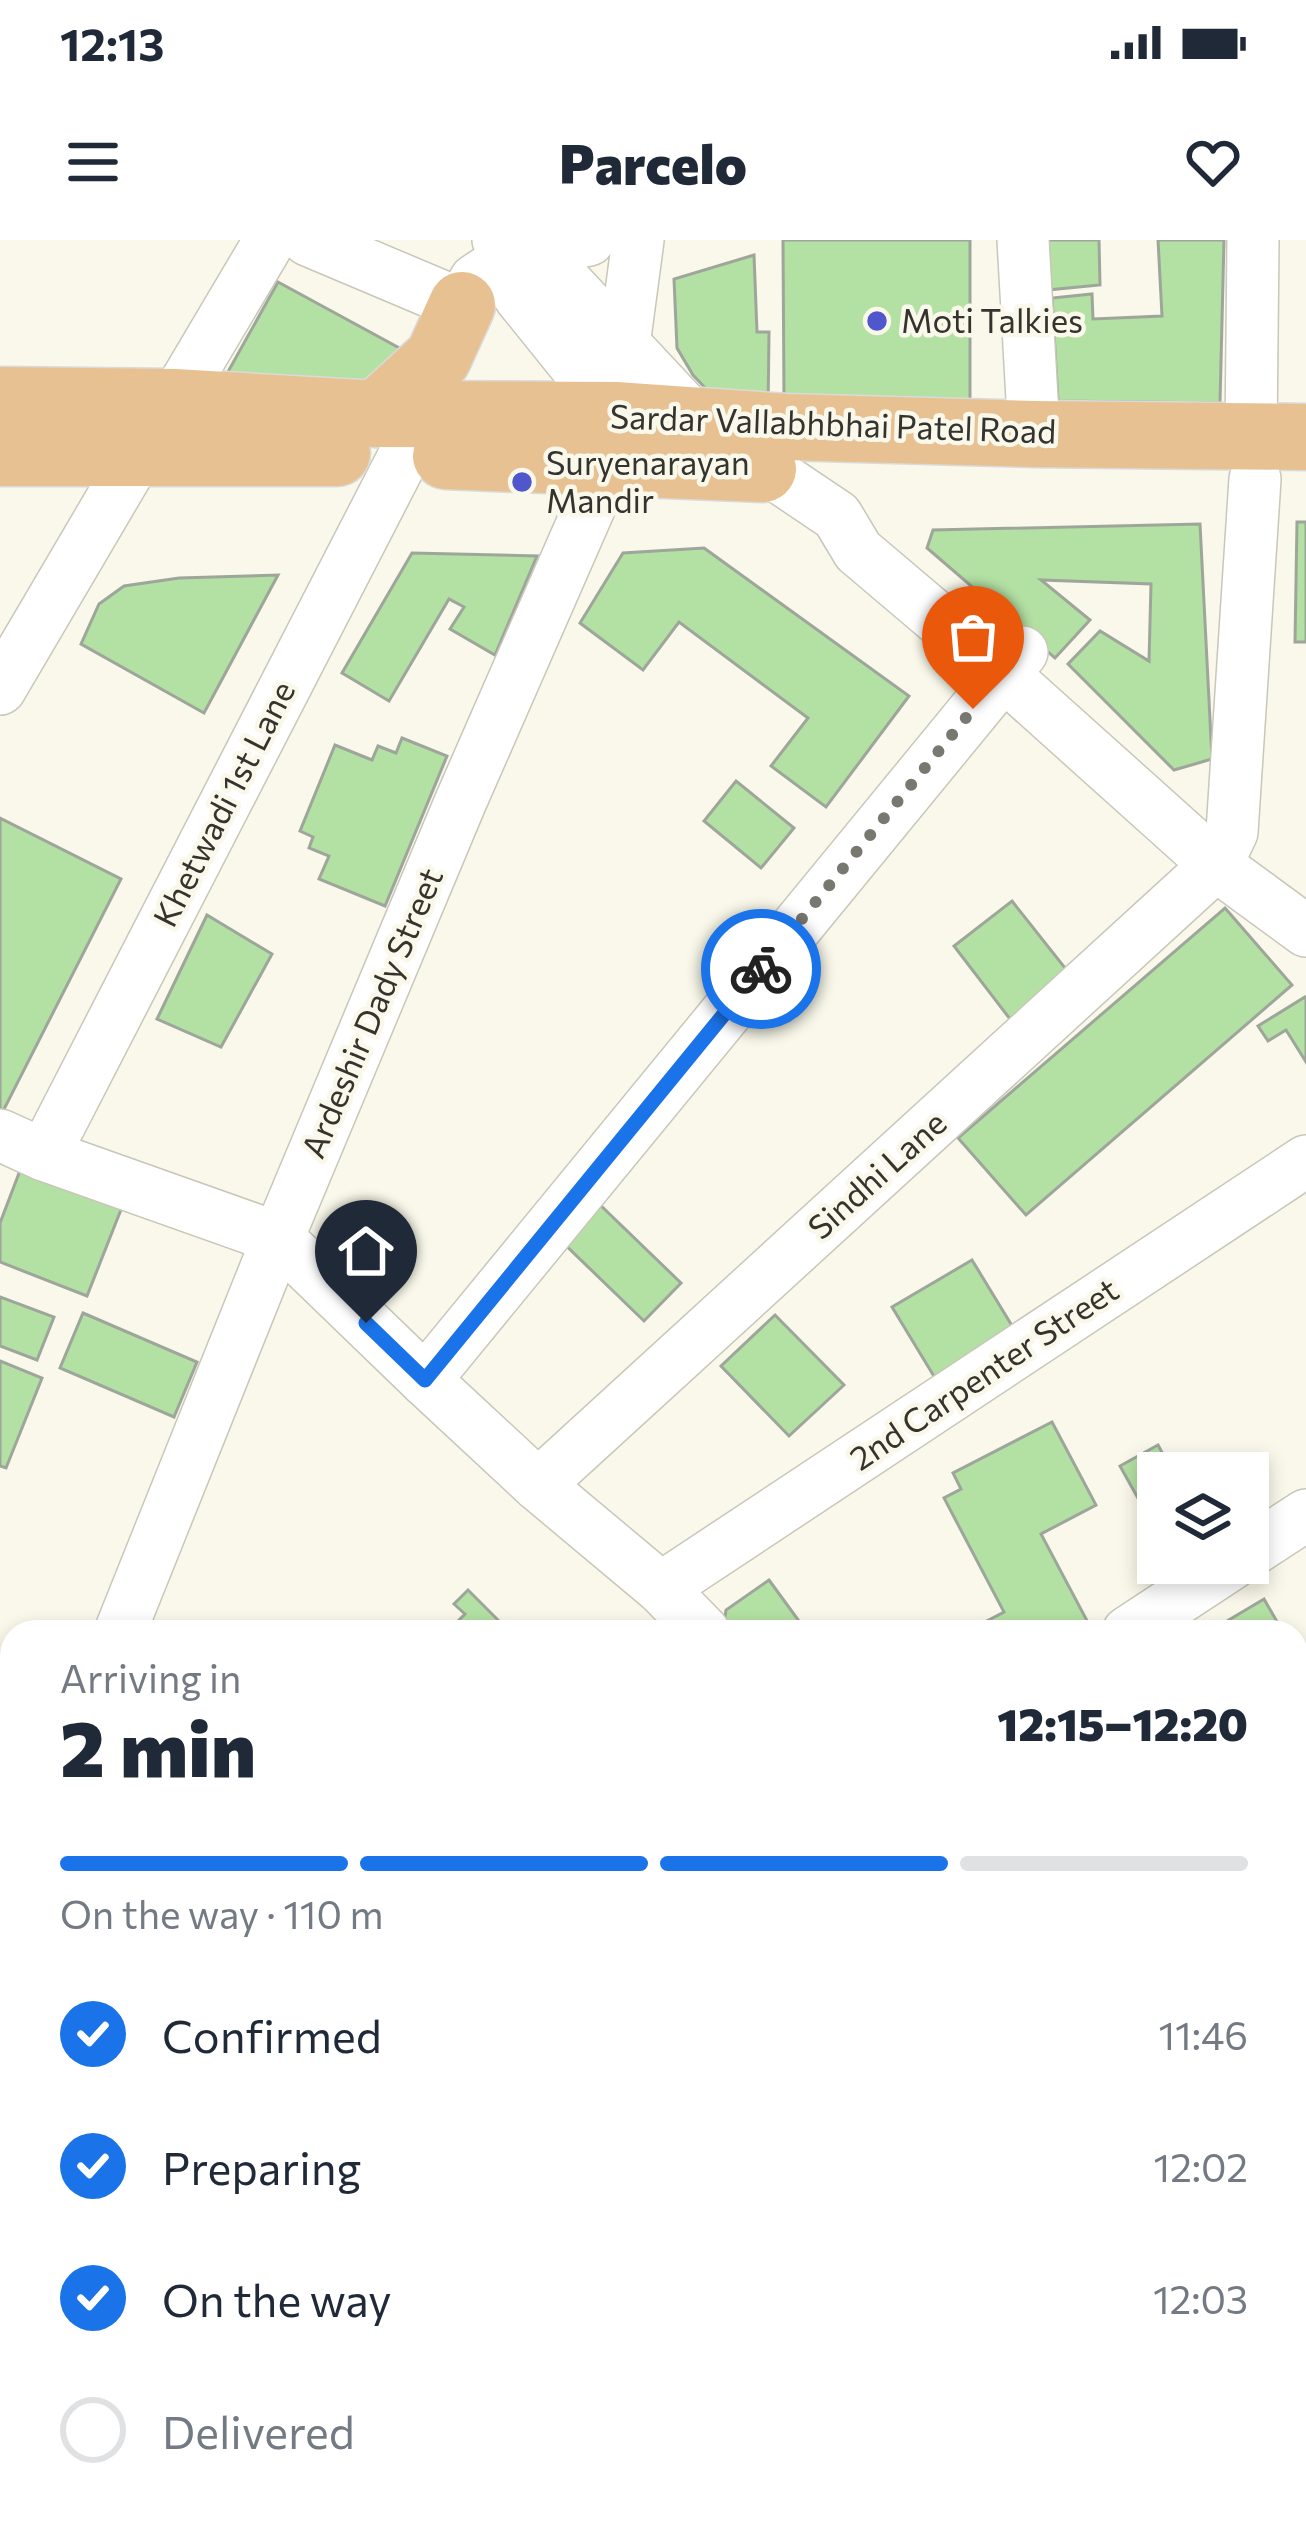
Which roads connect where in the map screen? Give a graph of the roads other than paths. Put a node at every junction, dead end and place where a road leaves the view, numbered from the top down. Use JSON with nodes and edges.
{"nodes":[{"id":1,"x":269,"y":240,"type":"edge"},
{"id":2,"x":308,"y":240,"type":"edge"},
{"id":3,"x":589,"y":240,"type":"edge"},
{"id":4,"x":638,"y":240,"type":"edge"},
{"id":5,"x":1024,"y":240,"type":"edge"},
{"id":6,"x":1253,"y":240,"type":"edge"},
{"id":7,"x":505,"y":248,"type":"edge"},
{"id":8,"x":462,"y":305,"type":"junction"},
{"id":9,"x":622,"y":343,"type":"junction"},
{"id":10,"x":0,"y":400,"type":"edge"},
{"id":11,"x":697,"y":422,"type":"junction"},
{"id":12,"x":157,"y":427,"type":"junction"},
{"id":13,"x":391,"y":434,"type":"junction"},
{"id":14,"x":1034,"y":434,"type":"junction"},
{"id":15,"x":611,"y":440,"type":"junction"},
{"id":16,"x":0,"y":453,"type":"edge"},
{"id":17,"x":1280,"y":458,"type":"edge"},
{"id":18,"x":770,"y":469,"type":"junction"},
{"id":19,"x":1012,"y":663,"type":"junction"},
{"id":20,"x":0,"y":688,"type":"edge"},
{"id":21,"x":1224,"y":848,"type":"junction"},
{"id":22,"x":1306,"y":889,"type":"edge"},
{"id":23,"x":1306,"y":931,"type":"edge"},
{"id":24,"x":13,"y":1147,"type":"edge"},
{"id":25,"x":1306,"y":1161,"type":"edge"},
{"id":26,"x":278,"y":1238,"type":"junction"},
{"id":27,"x":425,"y":1380,"type":"junction"},
{"id":28,"x":538,"y":1485,"type":"junction"},
{"id":29,"x":1306,"y":1515,"type":"edge"},
{"id":30,"x":1269,"y":1539,"type":"edge"},
{"id":31,"x":1201,"y":1584,"type":"edge"},
{"id":32,"x":661,"y":1588,"type":"junction"},
{"id":33,"x":128,"y":1620,"type":"edge"},
{"id":34,"x":692,"y":1620,"type":"edge"},
{"id":35,"x":1146,"y":1620,"type":"edge"}],
"edges":[{"from":1,"to":12,"type":"street"},
{"from":2,"to":8,"type":"street"},
{"from":3,"to":7,"type":"street"},
{"from":4,"to":9,"type":"street","name":"Ardeshir Dady Street"},
{"from":5,"to":14,"type":"street"},
{"from":6,"to":17,"type":"street"},
{"from":7,"to":8,"type":"street"},
{"from":7,"to":9,"type":"street"},
{"from":7,"to":15,"type":"street"},
{"from":8,"to":13,"type":"main road"},
{"from":9,"to":11,"type":"street"},
{"from":9,"to":15,"type":"street","name":"Ardeshir Dady Street"},
{"from":10,"to":12,"type":"main road","name":"Sardar Vallabhbhai Patel Road"},
{"from":11,"to":14,"type":"main road","name":"Sardar Vallabhbhai Patel Road"},
{"from":11,"to":15,"type":"main road","name":"Sardar Vallabhbhai Patel Road"},
{"from":11,"to":18,"type":"street"},
{"from":12,"to":13,"type":"main road","name":"Sardar Vallabhbhai Patel Road"},
{"from":12,"to":16,"type":"main road","name":"Sardar Vallabhbhai Patel Road"},
{"from":12,"to":20,"type":"street"},
{"from":13,"to":15,"type":"main road","name":"Sardar Vallabhbhai Patel Road"},
{"from":13,"to":24,"type":"street","name":"Khetwadi 1st Lane"},
{"from":14,"to":17,"type":"main road","name":"Sardar Vallabhbhai Patel Road"},
{"from":15,"to":18,"type":"main road","name":"Sardar Vallabhbhai Patel Road"},
{"from":15,"to":26,"type":"street","name":"Ardeshir Dady Street"},
{"from":17,"to":18,"type":"main road","name":"Sardar Vallabhbhai Patel Road"},
{"from":17,"to":21,"type":"street"},
{"from":18,"to":19,"type":"street"},
{"from":19,"to":21,"type":"street"},
{"from":19,"to":27,"type":"street"},
{"from":21,"to":22,"type":"street"},
{"from":21,"to":23,"type":"street"},
{"from":21,"to":28,"type":"street","name":"Sindhi Lane"},
{"from":24,"to":26,"type":"street"},
{"from":25,"to":32,"type":"street","name":"2nd Carpenter Street"},
{"from":26,"to":27,"type":"street"},
{"from":26,"to":33,"type":"street","name":"Ardeshir Dady Street"},
{"from":27,"to":28,"type":"street"},
{"from":28,"to":32,"type":"street"},
{"from":29,"to":30,"type":"street"},
{"from":31,"to":35,"type":"street"},
{"from":32,"to":34,"type":"street"}]}
